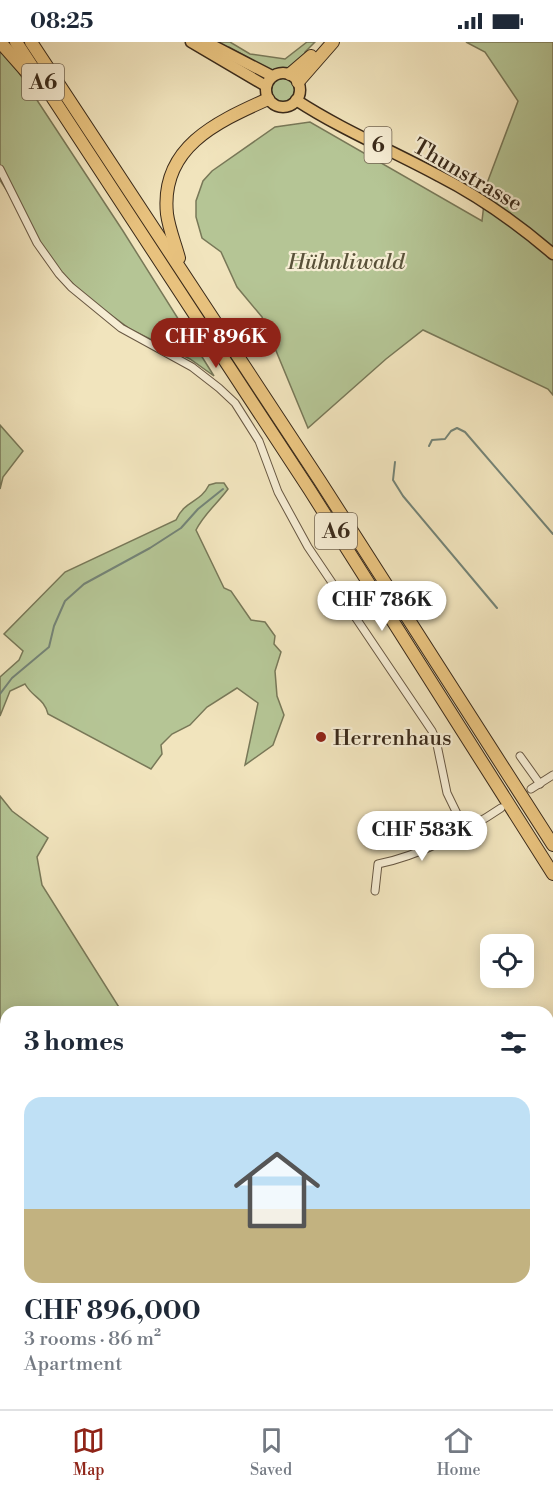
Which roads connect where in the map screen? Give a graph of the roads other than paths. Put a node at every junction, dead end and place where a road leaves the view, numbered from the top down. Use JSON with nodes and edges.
{"nodes":[{"id":1,"x":0,"y":42,"type":"edge"},
{"id":2,"x":16,"y":42,"type":"edge"},
{"id":3,"x":30,"y":42,"type":"edge"},
{"id":4,"x":191,"y":42,"type":"edge"},
{"id":5,"x":206,"y":42,"type":"edge"},
{"id":6,"x":324,"y":42,"type":"edge"},
{"id":7,"x":333,"y":42,"type":"edge"},
{"id":8,"x":272,"y":76,"type":"junction"},
{"id":9,"x":294,"y":78,"type":"junction"},
{"id":10,"x":266,"y":86,"type":"junction"},
{"id":11,"x":268,"y":99,"type":"junction"},
{"id":12,"x":296,"y":100,"type":"junction"},
{"id":13,"x":69,"y":122,"type":"junction"},
{"id":14,"x":0,"y":169,"type":"edge"},
{"id":15,"x":553,"y":254,"type":"edge"},
{"id":16,"x":184,"y":273,"type":"junction"},
{"id":17,"x":520,"y":756,"type":"dead end"},
{"id":18,"x":553,"y":775,"type":"edge"},
{"id":19,"x":540,"y":784,"type":"junction"},
{"id":20,"x":531,"y":789,"type":"dead end"},
{"id":21,"x":501,"y":808,"type":"dead end"},
{"id":22,"x":465,"y":830,"type":"junction"},
{"id":23,"x":553,"y":845,"type":"edge"},
{"id":24,"x":553,"y":874,"type":"edge"},
{"id":25,"x":375,"y":891,"type":"dead end"}],
"edges":[{"from":1,"to":13,"type":"highway"},
{"from":2,"to":13,"type":"highway","number":"A6"},
{"from":3,"to":16,"type":"highway","number":"A6"},
{"from":4,"to":10,"type":"main road"},
{"from":5,"to":8,"type":"main road"},
{"from":6,"to":9,"type":"highway"},
{"from":7,"to":9,"type":"highway"},
{"from":8,"to":9,"type":"main road"},
{"from":8,"to":10,"type":"main road"},
{"from":9,"to":12,"type":"main road"},
{"from":10,"to":11,"type":"main road"},
{"from":11,"to":12,"type":"main road"},
{"from":11,"to":16,"type":"highway"},
{"from":12,"to":15,"type":"main road","name":"Thunstrasse","number":"6"},
{"from":13,"to":24,"type":"highway","number":"A6"},
{"from":14,"to":22,"type":"street"},
{"from":16,"to":23,"type":"highway","number":"A6"},
{"from":17,"to":19,"type":"street"},
{"from":18,"to":19,"type":"street"},
{"from":19,"to":20,"type":"street"},
{"from":21,"to":22,"type":"street"},
{"from":22,"to":25,"type":"street"}]}
